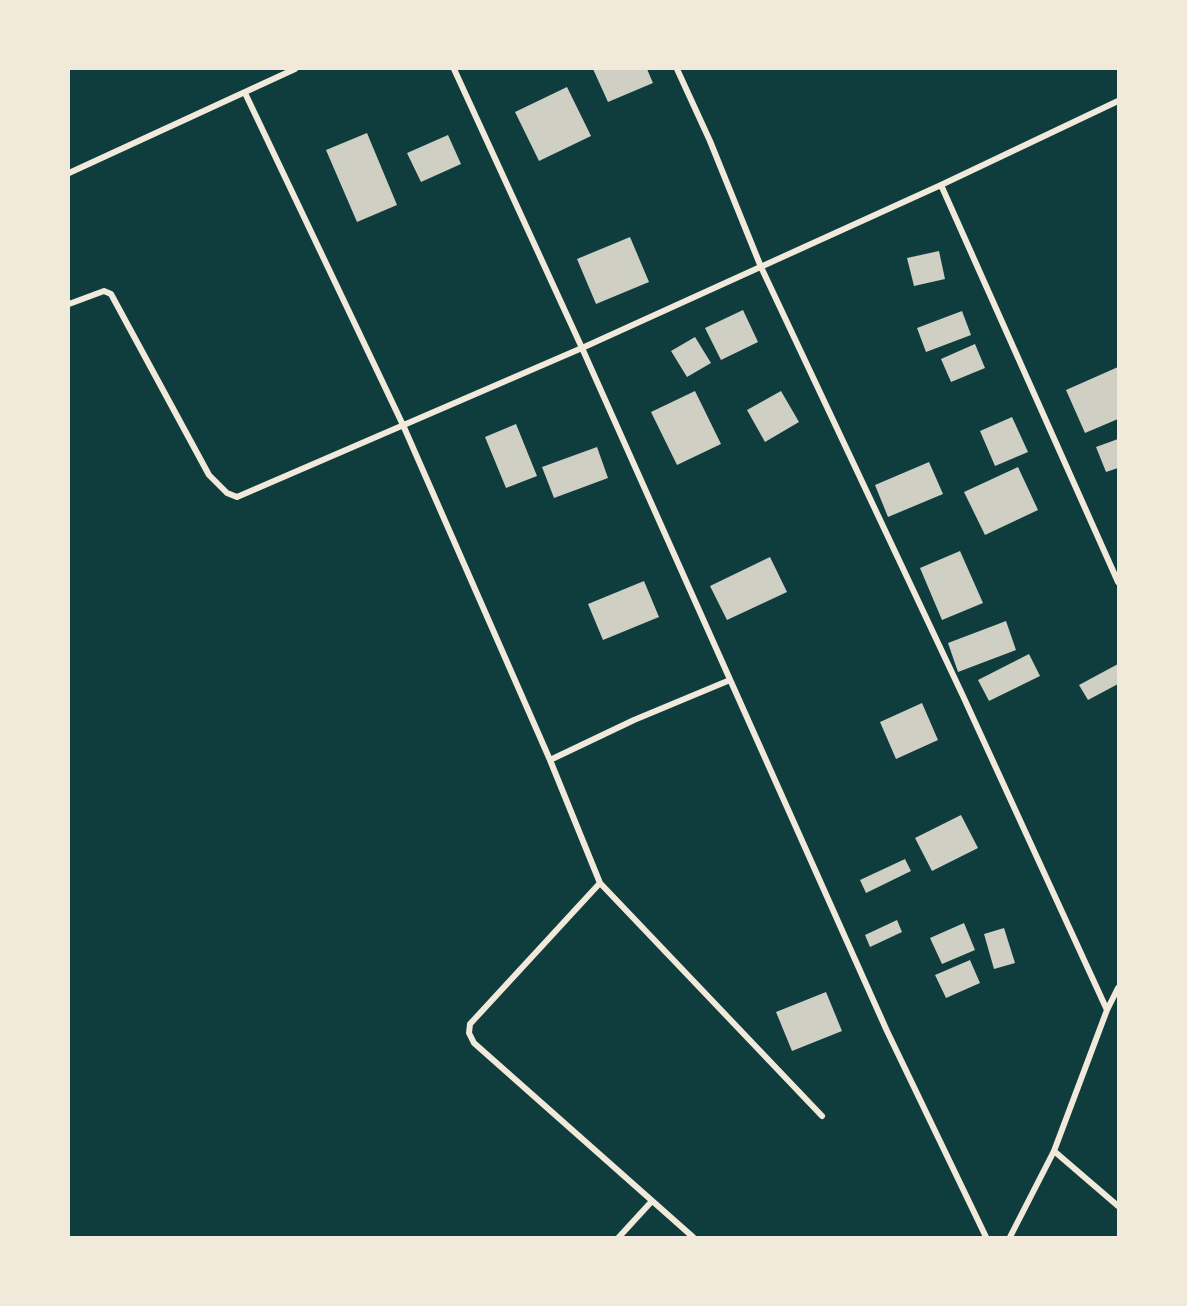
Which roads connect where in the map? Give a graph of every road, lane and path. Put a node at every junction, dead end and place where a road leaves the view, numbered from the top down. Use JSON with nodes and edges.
{"nodes":[{"id":1,"x":295,"y":69,"type":"edge"},
{"id":2,"x":454,"y":69,"type":"edge"},
{"id":3,"x":677,"y":69,"type":"edge"},
{"id":4,"x":245,"y":93,"type":"junction"},
{"id":5,"x":1118,"y":101,"type":"edge"},
{"id":6,"x":69,"y":173,"type":"edge"},
{"id":7,"x":941,"y":185,"type":"junction"},
{"id":8,"x":761,"y":267,"type":"junction"},
{"id":9,"x":69,"y":304,"type":"edge"},
{"id":10,"x":582,"y":348,"type":"junction"},
{"id":11,"x":403,"y":425,"type":"junction"},
{"id":12,"x":1118,"y":582,"type":"edge"},
{"id":13,"x":730,"y":680,"type":"junction"},
{"id":14,"x":550,"y":760,"type":"junction"},
{"id":15,"x":600,"y":883,"type":"junction"},
{"id":16,"x":1118,"y":988,"type":"edge"},
{"id":17,"x":1107,"y":1010,"type":"junction"},
{"id":18,"x":822,"y":1116,"type":"dead end"},
{"id":19,"x":1054,"y":1151,"type":"junction"},
{"id":20,"x":652,"y":1201,"type":"junction"},
{"id":21,"x":1118,"y":1206,"type":"edge"},
{"id":22,"x":619,"y":1237,"type":"edge"},
{"id":23,"x":693,"y":1237,"type":"edge"},
{"id":24,"x":986,"y":1237,"type":"edge"},
{"id":25,"x":1010,"y":1237,"type":"edge"}],
"edges":[{"from":1,"to":4,"type":"street"},
{"from":2,"to":10,"type":"street"},
{"from":3,"to":8,"type":"street"},
{"from":4,"to":6,"type":"street"},
{"from":4,"to":11,"type":"street"},
{"from":5,"to":7,"type":"street"},
{"from":7,"to":8,"type":"street"},
{"from":7,"to":12,"type":"street"},
{"from":8,"to":10,"type":"street"},
{"from":8,"to":17,"type":"street"},
{"from":9,"to":11,"type":"street"},
{"from":10,"to":11,"type":"street"},
{"from":10,"to":13,"type":"street"},
{"from":11,"to":14,"type":"street"},
{"from":13,"to":14,"type":"street"},
{"from":13,"to":24,"type":"street"},
{"from":14,"to":15,"type":"street"},
{"from":15,"to":18,"type":"street"},
{"from":15,"to":20,"type":"street"},
{"from":16,"to":17,"type":"street"},
{"from":17,"to":19,"type":"street"},
{"from":19,"to":21,"type":"street"},
{"from":19,"to":25,"type":"street"},
{"from":20,"to":22,"type":"street"},
{"from":20,"to":23,"type":"street"}]}
